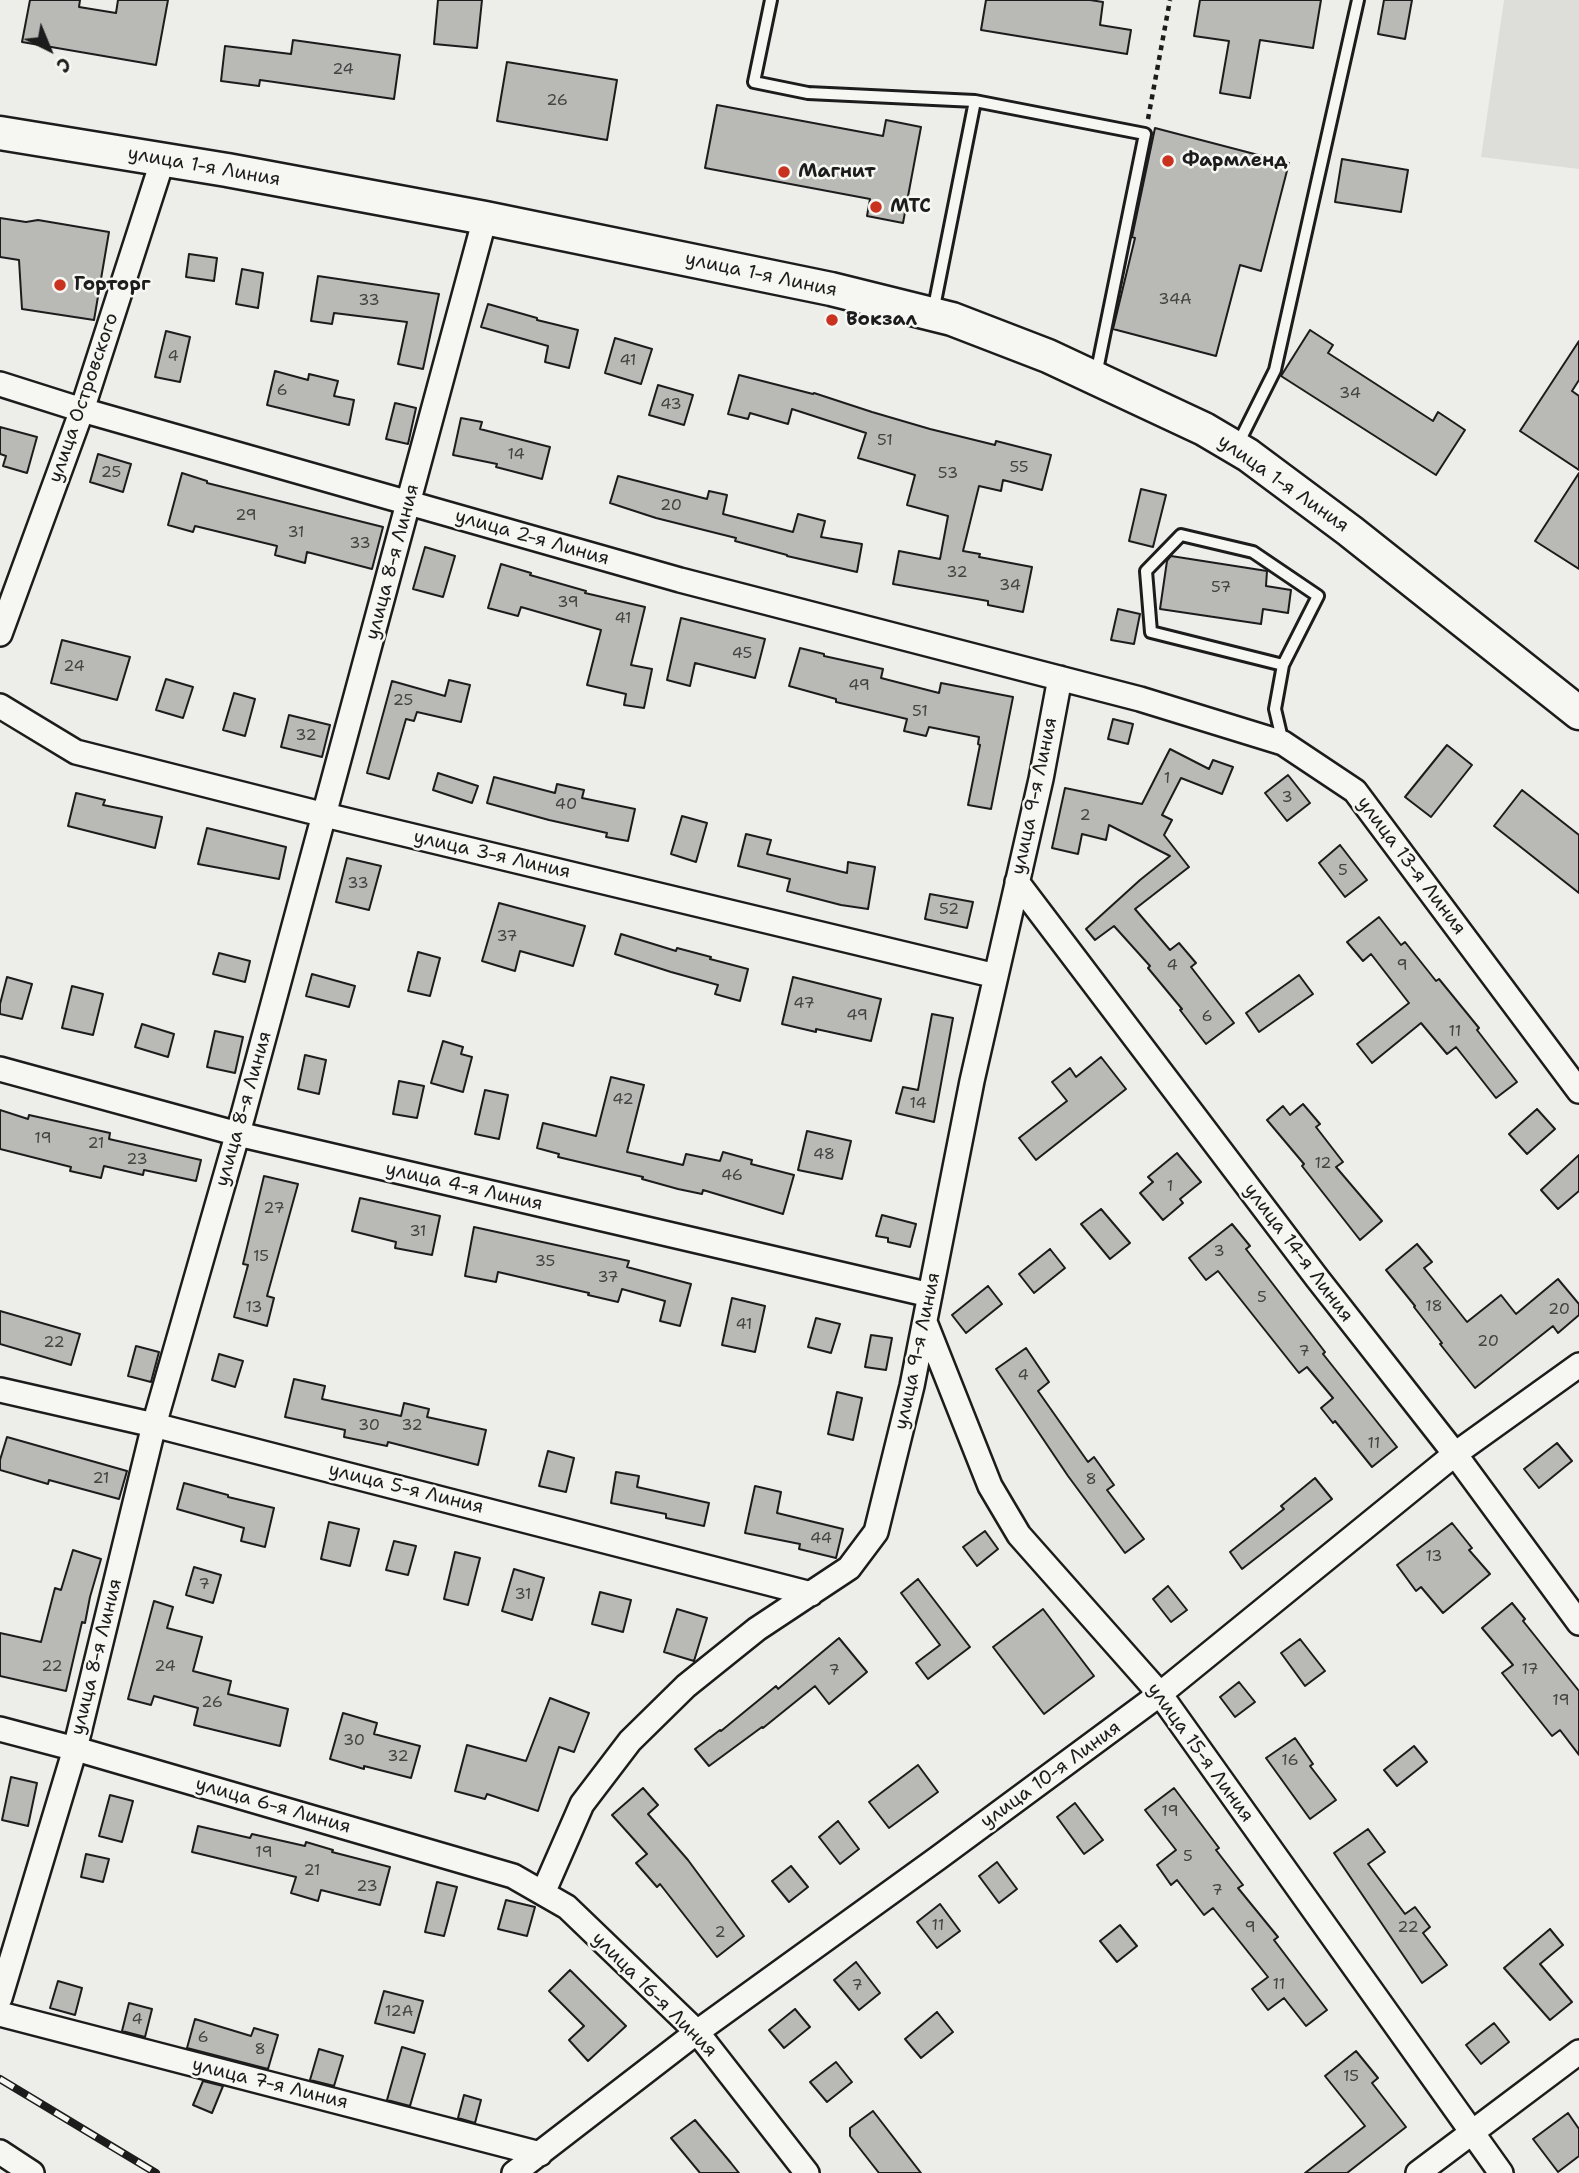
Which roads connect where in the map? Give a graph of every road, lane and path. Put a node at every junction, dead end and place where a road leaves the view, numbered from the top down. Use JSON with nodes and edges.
{"nodes":[{"id":1,"x":771,"y":0,"type":"edge"},
{"id":2,"x":1170,"y":0,"type":"edge"},
{"id":3,"x":1358,"y":0,"type":"edge"},
{"id":4,"x":975,"y":101,"type":"junction"},
{"id":5,"x":0,"y":133,"type":"edge"},
{"id":6,"x":1145,"y":134,"type":"junction"},
{"id":7,"x":163,"y":159,"type":"junction"},
{"id":8,"x":485,"y":218,"type":"junction"},
{"id":9,"x":933,"y":314,"type":"junction"},
{"id":10,"x":1096,"y":378,"type":"junction"},
{"id":11,"x":0,"y":384,"type":"edge"},
{"id":12,"x":82,"y":410,"type":"junction"},
{"id":13,"x":1235,"y":448,"type":"junction"},
{"id":14,"x":409,"y":503,"type":"junction"},
{"id":15,"x":0,"y":634,"type":"edge"},
{"id":16,"x":1283,"y":665,"type":"junction"},
{"id":17,"x":1063,"y":679,"type":"junction"},
{"id":18,"x":0,"y":706,"type":"edge"},
{"id":19,"x":1579,"y":713,"type":"edge"},
{"id":20,"x":1283,"y":743,"type":"junction"},
{"id":21,"x":325,"y":815,"type":"junction"},
{"id":22,"x":1017,"y":882,"type":"junction"},
{"id":23,"x":996,"y":976,"type":"junction"},
{"id":24,"x":0,"y":1069,"type":"edge"},
{"id":25,"x":1579,"y":1091,"type":"edge"},
{"id":26,"x":238,"y":1134,"type":"junction"},
{"id":27,"x":930,"y":1295,"type":"junction"},
{"id":28,"x":925,"y":1322,"type":"junction"},
{"id":29,"x":1579,"y":1365,"type":"edge"},
{"id":30,"x":0,"y":1390,"type":"edge"},
{"id":31,"x":154,"y":1424,"type":"junction"},
{"id":32,"x":1455,"y":1454,"type":"junction"},
{"id":33,"x":811,"y":1594,"type":"junction"},
{"id":34,"x":1579,"y":1623,"type":"edge"},
{"id":35,"x":1160,"y":1695,"type":"junction"},
{"id":36,"x":0,"y":1730,"type":"edge"},
{"id":37,"x":75,"y":1749,"type":"junction"},
{"id":38,"x":543,"y":1893,"type":"junction"},
{"id":39,"x":0,"y":1998,"type":"edge"},
{"id":40,"x":0,"y":2014,"type":"edge"},
{"id":41,"x":697,"y":2032,"type":"junction"},
{"id":42,"x":1579,"y":2052,"type":"edge"},
{"id":43,"x":1472,"y":2131,"type":"junction"},
{"id":44,"x":0,"y":2151,"type":"edge"},
{"id":45,"x":540,"y":2154,"type":"junction"},
{"id":46,"x":32,"y":2173,"type":"edge"},
{"id":47,"x":514,"y":2173,"type":"edge"},
{"id":48,"x":807,"y":2173,"type":"edge"},
{"id":49,"x":1418,"y":2173,"type":"edge"},
{"id":50,"x":1502,"y":2173,"type":"edge"}],
"edges":[{"from":1,"to":4,"type":"lane"},
{"from":2,"to":6,"type":"path"},
{"from":3,"to":13,"type":"lane"},
{"from":4,"to":6,"type":"lane"},
{"from":4,"to":9,"type":"lane"},
{"from":5,"to":7,"type":"main road","name":"улица 1-я Линия"},
{"from":6,"to":10,"type":"lane"},
{"from":7,"to":8,"type":"main road","name":"улица 1-я Линия"},
{"from":7,"to":12,"type":"street","name":"улица Островского"},
{"from":8,"to":9,"type":"main road","name":"улица 1-я Линия"},
{"from":8,"to":14,"type":"street","name":"улица 8-я Линия"},
{"from":9,"to":10,"type":"main road","name":"улица 1-я Линия"},
{"from":10,"to":13,"type":"main road","name":"улица 1-я Линия"},
{"from":11,"to":12,"type":"street","name":"улица 2-я Линия"},
{"from":12,"to":14,"type":"street","name":"улица 2-я Линия"},
{"from":12,"to":15,"type":"street","name":"улица Островского"},
{"from":13,"to":19,"type":"main road","name":"улица 1-я Линия"},
{"from":14,"to":17,"type":"street","name":"улица 2-я Линия"},
{"from":14,"to":21,"type":"street","name":"улица 8-я Линия"},
{"from":16,"to":16,"type":"lane"},
{"from":16,"to":20,"type":"lane"},
{"from":17,"to":20,"type":"street","name":"улица 13-я Линия"},
{"from":17,"to":22,"type":"street","name":"улица 9-я Линия"},
{"from":18,"to":21,"type":"street","name":"улица 3-я Линия"},
{"from":20,"to":25,"type":"street","name":"улица 13-я Линия"},
{"from":21,"to":23,"type":"street","name":"улица 3-я Линия"},
{"from":21,"to":26,"type":"street","name":"улица 8-я Линия"},
{"from":22,"to":23,"type":"street","name":"улица 9-я Линия"},
{"from":22,"to":32,"type":"street","name":"улица 14-я Линия"},
{"from":23,"to":27,"type":"street","name":"улица 9-я Линия"},
{"from":24,"to":26,"type":"street","name":"улица 4-я Линия"},
{"from":26,"to":27,"type":"street","name":"улица 4-я Линия"},
{"from":26,"to":31,"type":"street","name":"улица 8-я Линия"},
{"from":27,"to":28,"type":"street","name":"улица 9-я Линия"},
{"from":28,"to":33,"type":"street","name":"улица 9-я Линия"},
{"from":28,"to":35,"type":"street","name":"улица 15-я Линия"},
{"from":29,"to":32,"type":"street","name":"улица 10-я Линия"},
{"from":30,"to":31,"type":"street","name":"улица 5-я Линия"},
{"from":31,"to":33,"type":"street","name":"улица 5-я Линия"},
{"from":31,"to":37,"type":"street","name":"улица 8-я Линия"},
{"from":32,"to":34,"type":"street","name":"улица 14-я Линия"},
{"from":32,"to":35,"type":"street","name":"улица 10-я Линия"},
{"from":33,"to":38,"type":"street","name":"улица 9-я Линия"},
{"from":35,"to":41,"type":"street","name":"улица 10-я Линия"},
{"from":35,"to":43,"type":"street","name":"улица 15-я Линия"},
{"from":36,"to":37,"type":"street","name":"улица 6-я Линия"},
{"from":37,"to":38,"type":"street","name":"улица 6-я Линия"},
{"from":37,"to":39,"type":"street","name":"улица 8-я Линия"},
{"from":38,"to":41,"type":"street","name":"улица 16-я Линия"},
{"from":40,"to":45,"type":"street","name":"улица 7-я Линия"},
{"from":41,"to":45,"type":"street","name":"улица 10-я Линия"},
{"from":41,"to":48,"type":"street","name":"улица 16-я Линия"},
{"from":42,"to":43,"type":"street"},
{"from":43,"to":49,"type":"street"},
{"from":43,"to":50,"type":"street","name":"улица 15-я Линия"},
{"from":44,"to":46,"type":"street"},
{"from":45,"to":47,"type":"street","name":"улица 10-я Линия"}]}
